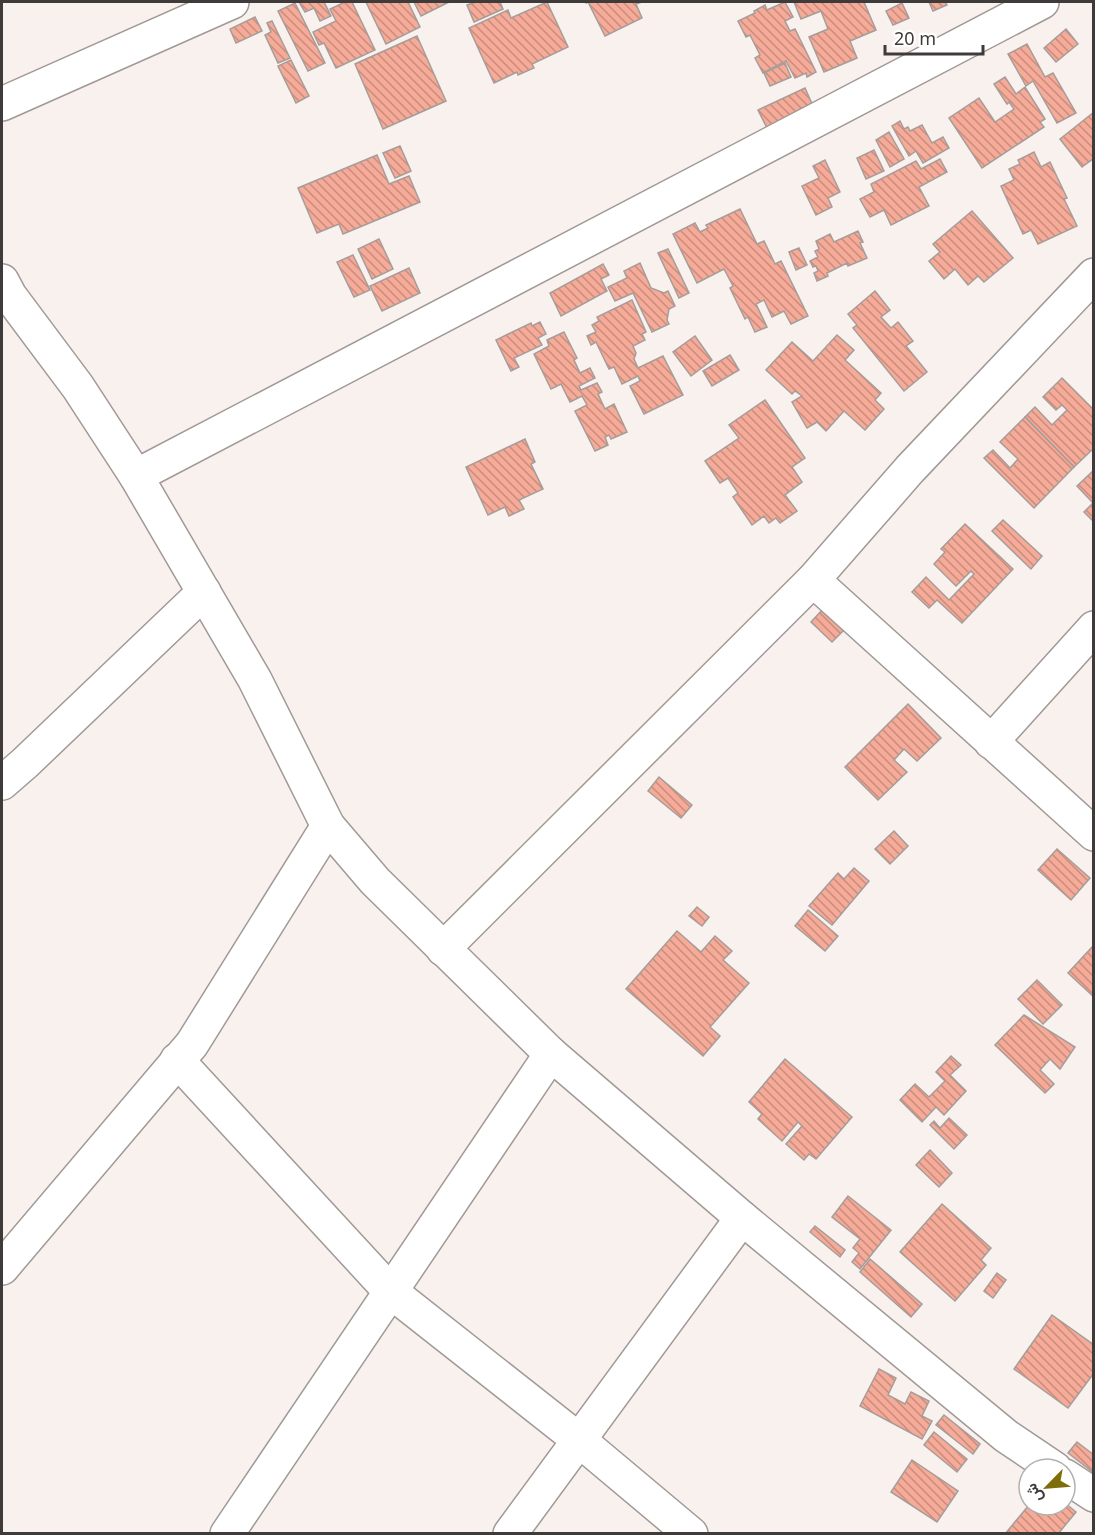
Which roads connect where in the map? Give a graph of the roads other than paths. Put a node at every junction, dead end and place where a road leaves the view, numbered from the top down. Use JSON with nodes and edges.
{"nodes":[{"id":1,"x":232,"y":2,"type":"edge"},
{"id":2,"x":1042,"y":2,"type":"edge"},
{"id":3,"x":2,"y":104,"type":"edge"},
{"id":4,"x":1094,"y":274,"type":"edge"},
{"id":5,"x":2,"y":280,"type":"edge"},
{"id":6,"x":136,"y":476,"type":"junction"},
{"id":7,"x":813,"y":580,"type":"junction"},
{"id":8,"x":204,"y":592,"type":"junction"},
{"id":9,"x":1094,"y":628,"type":"edge"},
{"id":10,"x":992,"y":742,"type":"junction"},
{"id":11,"x":2,"y":783,"type":"edge"},
{"id":12,"x":328,"y":826,"type":"junction"},
{"id":13,"x":1094,"y":834,"type":"edge"},
{"id":14,"x":443,"y":949,"type":"junction"},
{"id":15,"x":551,"y":1054,"type":"junction"},
{"id":16,"x":177,"y":1060,"type":"junction"},
{"id":17,"x":742,"y":1218,"type":"junction"},
{"id":18,"x":2,"y":1268,"type":"edge"},
{"id":19,"x":390,"y":1291,"type":"junction"},
{"id":20,"x":579,"y":1440,"type":"junction"},
{"id":21,"x":1037,"y":1457,"type":"edge"},
{"id":22,"x":1077,"y":1484,"type":"edge"},
{"id":23,"x":1094,"y":1495,"type":"edge"},
{"id":24,"x":227,"y":1533,"type":"edge"},
{"id":25,"x":510,"y":1533,"type":"edge"},
{"id":26,"x":691,"y":1533,"type":"edge"}],
"edges":[{"from":1,"to":3,"type":"street"},
{"from":2,"to":6,"type":"street"},
{"from":4,"to":7,"type":"street"},
{"from":5,"to":6,"type":"street"},
{"from":6,"to":8,"type":"street"},
{"from":7,"to":10,"type":"street"},
{"from":7,"to":14,"type":"street"},
{"from":8,"to":11,"type":"street"},
{"from":8,"to":12,"type":"street"},
{"from":9,"to":10,"type":"street"},
{"from":10,"to":13,"type":"street"},
{"from":12,"to":14,"type":"street"},
{"from":12,"to":16,"type":"street"},
{"from":14,"to":15,"type":"street"},
{"from":15,"to":17,"type":"street"},
{"from":15,"to":19,"type":"street"},
{"from":16,"to":18,"type":"street"},
{"from":16,"to":19,"type":"street"},
{"from":17,"to":20,"type":"street"},
{"from":17,"to":21,"type":"street"},
{"from":19,"to":20,"type":"street"},
{"from":19,"to":24,"type":"street"},
{"from":20,"to":25,"type":"street"},
{"from":20,"to":26,"type":"street"},
{"from":22,"to":23,"type":"street"}]}
